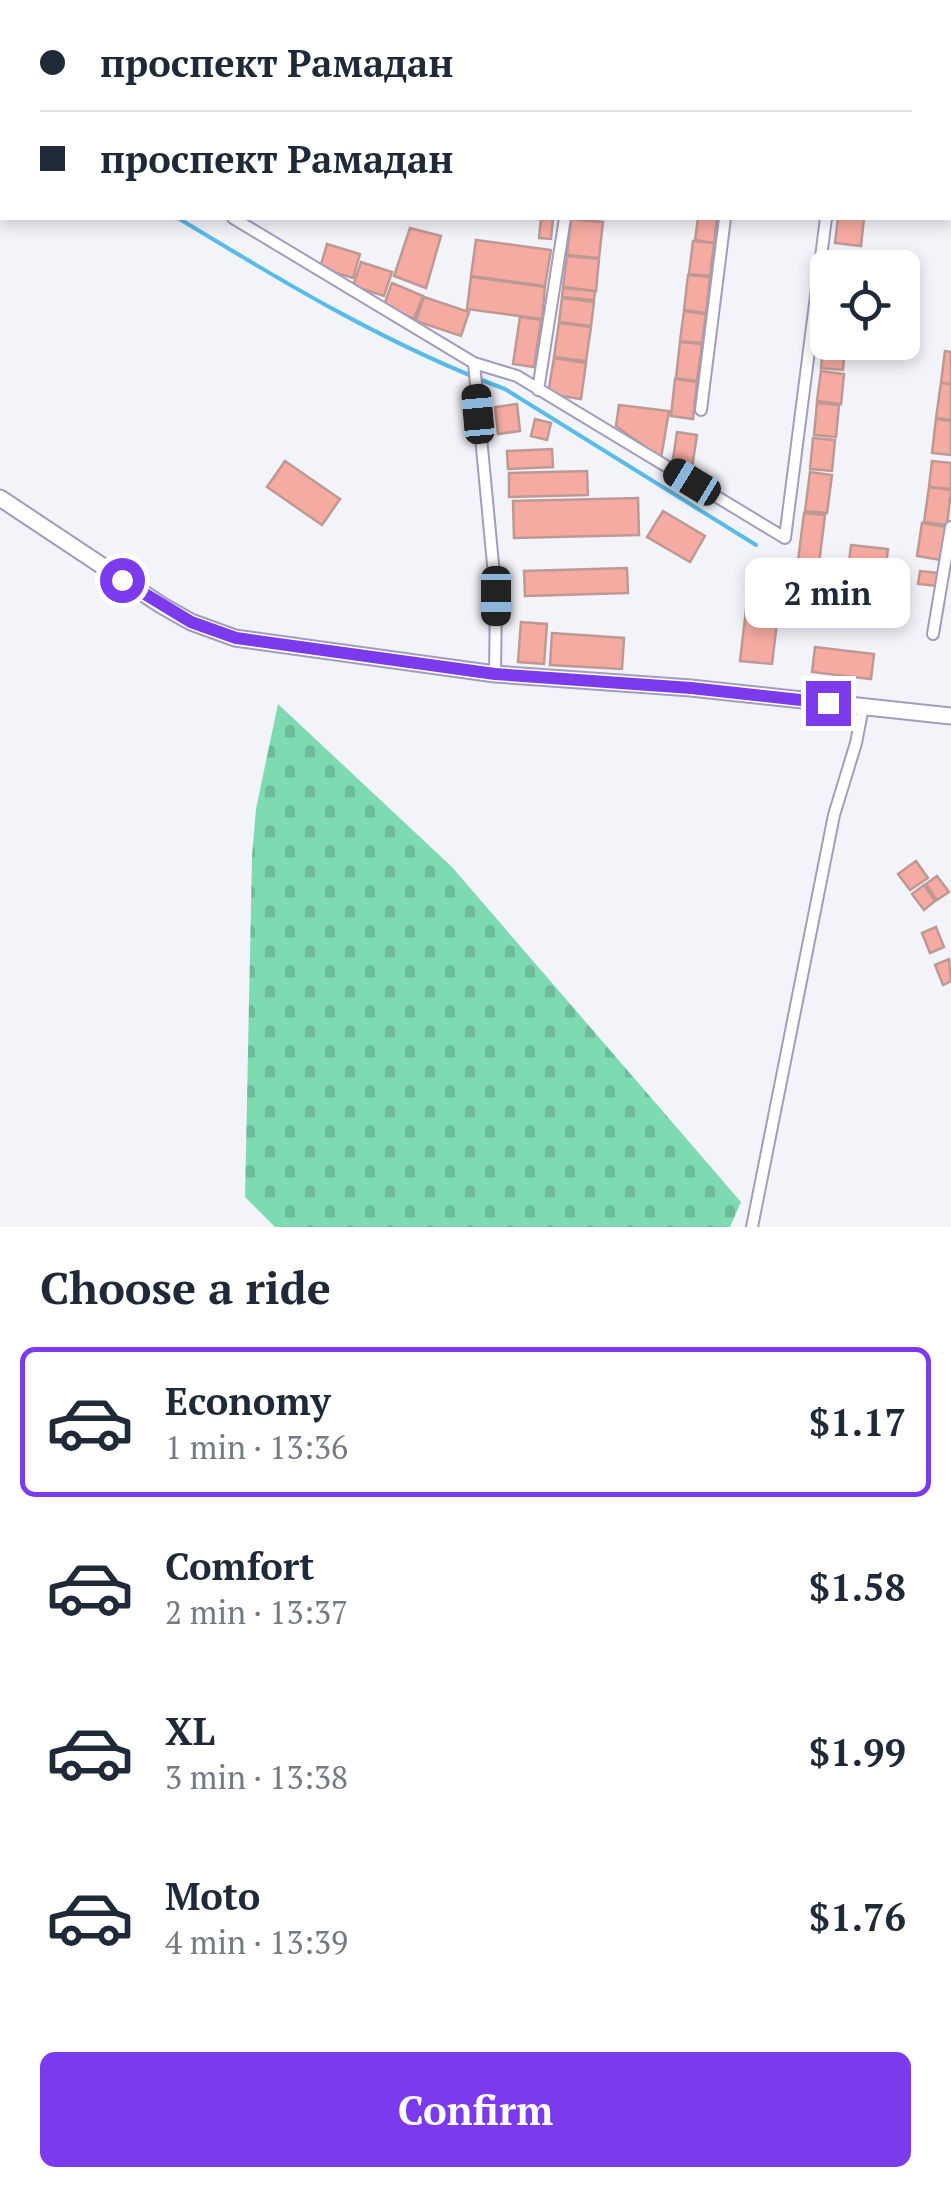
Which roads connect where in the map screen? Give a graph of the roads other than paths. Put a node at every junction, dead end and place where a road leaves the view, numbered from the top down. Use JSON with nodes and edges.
{"nodes":[{"id":1,"x":236,"y":220,"type":"edge"},
{"id":2,"x":565,"y":220,"type":"edge"},
{"id":3,"x":725,"y":220,"type":"edge"},
{"id":4,"x":826,"y":220,"type":"edge"},
{"id":5,"x":474,"y":368,"type":"junction"},
{"id":6,"x":538,"y":390,"type":"junction"},
{"id":7,"x":702,"y":410,"type":"dead end"},
{"id":8,"x":0,"y":498,"type":"edge"},
{"id":9,"x":951,"y":527,"type":"edge"},
{"id":10,"x":933,"y":634,"type":"dead end"},
{"id":11,"x":495,"y":674,"type":"junction"},
{"id":12,"x":863,"y":707,"type":"junction"},
{"id":13,"x":951,"y":716,"type":"edge"},
{"id":14,"x":752,"y":1227,"type":"edge"}],
"edges":[{"from":1,"to":5,"type":"street"},
{"from":2,"to":6,"type":"street"},
{"from":3,"to":7,"type":"street"},
{"from":4,"to":6,"type":"street"},
{"from":5,"to":6,"type":"street"},
{"from":5,"to":11,"type":"street"},
{"from":8,"to":11,"type":"main road"},
{"from":9,"to":10,"type":"street"},
{"from":11,"to":12,"type":"main road"},
{"from":12,"to":13,"type":"main road"},
{"from":12,"to":14,"type":"street"}]}
